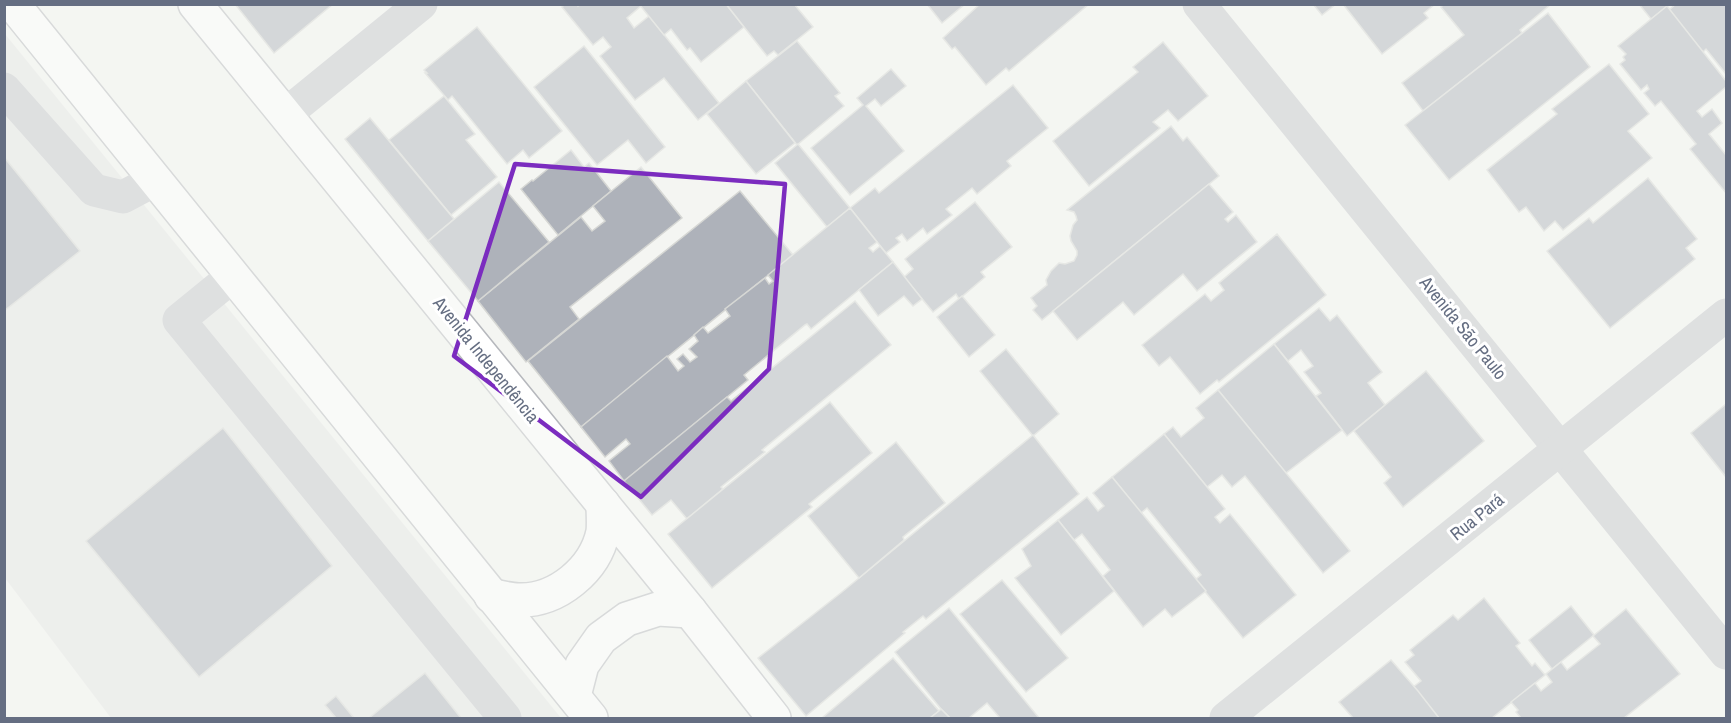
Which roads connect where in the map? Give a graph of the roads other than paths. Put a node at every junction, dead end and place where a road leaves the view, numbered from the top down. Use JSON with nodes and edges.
{"nodes":[{"id":1,"x":13,"y":4,"type":"edge"},
{"id":2,"x":195,"y":4,"type":"edge"},
{"id":3,"x":421,"y":4,"type":"edge"},
{"id":4,"x":1199,"y":4,"type":"edge"},
{"id":5,"x":4,"y":89,"type":"edge"},
{"id":6,"x":286,"y":114,"type":"junction"},
{"id":7,"x":155,"y":180,"type":"junction"},
{"id":8,"x":233,"y":276,"type":"junction"},
{"id":9,"x":1726,"y":315,"type":"edge"},
{"id":10,"x":1561,"y":449,"type":"junction"},
{"id":11,"x":603,"y":504,"type":"junction"},
{"id":12,"x":491,"y":596,"type":"junction"},
{"id":13,"x":690,"y":611,"type":"junction"},
{"id":14,"x":1726,"y":652,"type":"edge"},
{"id":15,"x":582,"y":707,"type":"edge"},
{"id":16,"x":505,"y":718,"type":"edge"},
{"id":17,"x":774,"y":718,"type":"edge"},
{"id":18,"x":1226,"y":718,"type":"edge"}],
"edges":[{"from":1,"to":7,"type":"main road"},
{"from":2,"to":6,"type":"main road","name":"Avenida Independência"},
{"from":3,"to":6,"type":"street"},
{"from":4,"to":10,"type":"street","name":"Avenida São Paulo"},
{"from":5,"to":7,"type":"street"},
{"from":6,"to":11,"type":"main road","name":"Avenida Independência"},
{"from":7,"to":8,"type":"main road"},
{"from":8,"to":12,"type":"main road"},
{"from":8,"to":16,"type":"street"},
{"from":9,"to":10,"type":"street","name":"Rua Pará"},
{"from":10,"to":14,"type":"street","name":"Avenida São Paulo"},
{"from":10,"to":18,"type":"street","name":"Rua Pará"},
{"from":11,"to":12,"type":"main road"},
{"from":11,"to":13,"type":"main road","name":"Avenida Independência"},
{"from":12,"to":15,"type":"main road"},
{"from":13,"to":15,"type":"main road"},
{"from":13,"to":17,"type":"main road","name":"Avenida Independência"}]}
